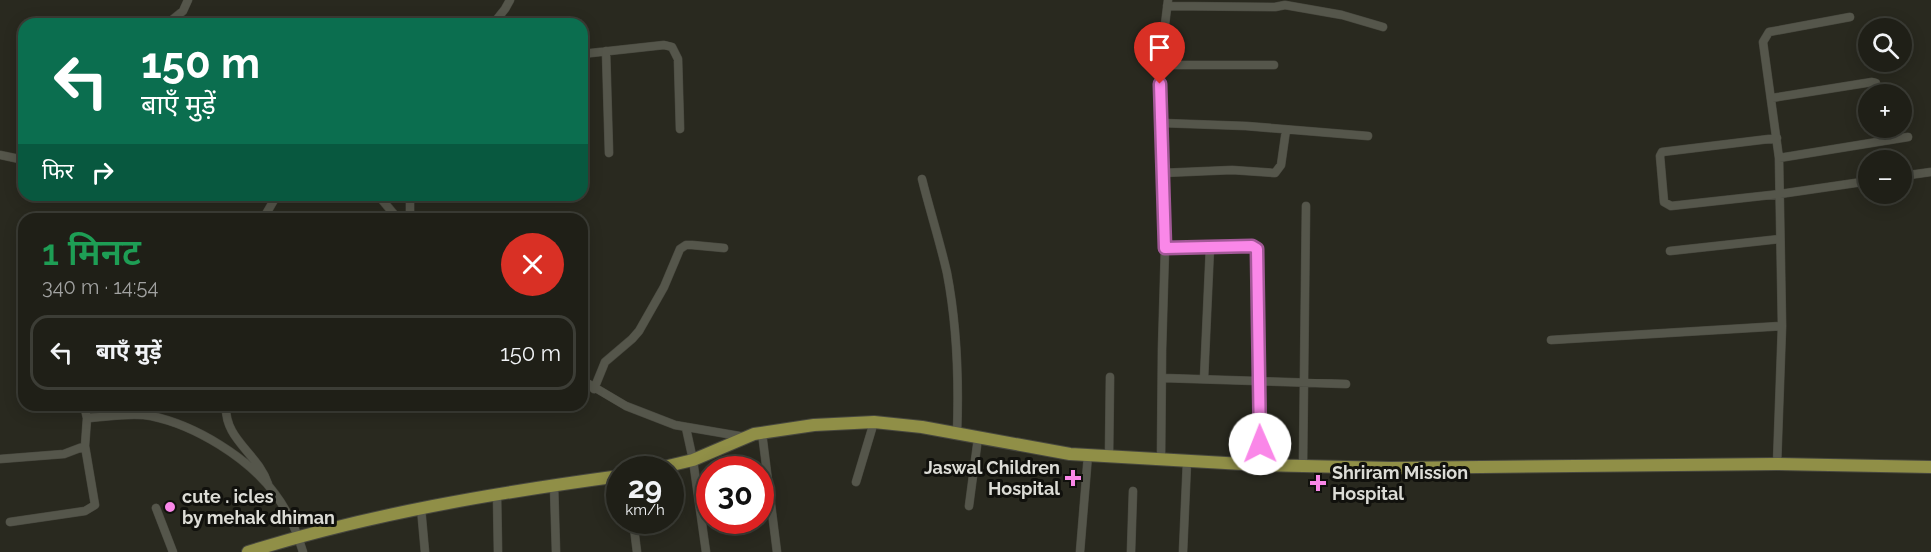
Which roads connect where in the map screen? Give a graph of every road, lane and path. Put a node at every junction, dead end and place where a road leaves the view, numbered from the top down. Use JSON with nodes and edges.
{"nodes":[{"id":1,"x":188,"y":0,"type":"edge"},
{"id":2,"x":510,"y":0,"type":"edge"},
{"id":3,"x":1168,"y":3,"type":"edge"},
{"id":4,"x":1285,"y":3,"type":"edge"},
{"id":5,"x":502,"y":14,"type":"junction"},
{"id":6,"x":1850,"y":17,"type":"dead end"},
{"id":7,"x":174,"y":18,"type":"edge"},
{"id":8,"x":498,"y":18,"type":"edge"},
{"id":9,"x":502,"y":18,"type":"edge"},
{"id":10,"x":1383,"y":27,"type":"dead end"},
{"id":11,"x":606,"y":51,"type":"junction"},
{"id":12,"x":588,"y":53,"type":"edge"},
{"id":13,"x":1160,"y":65,"type":"junction"},
{"id":14,"x":1274,"y":65,"type":"dead end"},
{"id":15,"x":1858,"y":84,"type":"edge"},
{"id":16,"x":1860,"y":84,"type":"edge"},
{"id":17,"x":1876,"y":84,"type":"edge"},
{"id":18,"x":1772,"y":98,"type":"junction"},
{"id":19,"x":1162,"y":123,"type":"junction"},
{"id":20,"x":680,"y":129,"type":"dead end"},
{"id":21,"x":1286,"y":129,"type":"junction"},
{"id":22,"x":1368,"y":136,"type":"dead end"},
{"id":23,"x":1777,"y":138,"type":"junction"},
{"id":24,"x":1900,"y":138,"type":"edge"},
{"id":25,"x":1884,"y":140,"type":"joint"},
{"id":26,"x":609,"y":153,"type":"dead end"},
{"id":27,"x":0,"y":154,"type":"edge"},
{"id":28,"x":18,"y":158,"type":"edge"},
{"id":29,"x":1779,"y":158,"type":"junction"},
{"id":30,"x":1931,"y":172,"type":"edge"},
{"id":31,"x":1162,"y":173,"type":"junction"},
{"id":32,"x":1912,"y":175,"type":"edge"},
{"id":33,"x":922,"y":179,"type":"dead end"},
{"id":34,"x":1858,"y":183,"type":"edge"},
{"id":35,"x":1779,"y":194,"type":"junction"},
{"id":36,"x":383,"y":201,"type":"edge"},
{"id":37,"x":1306,"y":206,"type":"dead end"},
{"id":38,"x":393,"y":213,"type":"edge"},
{"id":39,"x":1780,"y":239,"type":"junction"},
{"id":40,"x":1210,"y":247,"type":"junction"},
{"id":41,"x":724,"y":248,"type":"dead end"},
{"id":42,"x":1165,"y":248,"type":"junction"},
{"id":43,"x":1670,"y":251,"type":"dead end"},
{"id":44,"x":1782,"y":326,"type":"junction"},
{"id":45,"x":1551,"y":340,"type":"dead end"},
{"id":46,"x":1110,"y":377,"type":"dead end"},
{"id":47,"x":1163,"y":378,"type":"junction"},
{"id":48,"x":1204,"y":379,"type":"junction"},
{"id":49,"x":1258,"y":382,"type":"junction"},
{"id":50,"x":1304,"y":382,"type":"junction"},
{"id":51,"x":588,"y":384,"type":"edge"},
{"id":52,"x":1346,"y":384,"type":"dead end"},
{"id":53,"x":594,"y":389,"type":"junction"},
{"id":54,"x":85,"y":411,"type":"edge"},
{"id":55,"x":126,"y":411,"type":"edge"},
{"id":56,"x":227,"y":411,"type":"edge"},
{"id":57,"x":126,"y":416,"type":"junction"},
{"id":58,"x":87,"y":418,"type":"junction"},
{"id":59,"x":874,"y":422,"type":"junction"},
{"id":60,"x":686,"y":428,"type":"junction"},
{"id":61,"x":762,"y":433,"type":"junction"},
{"id":62,"x":957,"y":434,"type":"junction"},
{"id":63,"x":745,"y":437,"type":"junction"},
{"id":64,"x":978,"y":438,"type":"junction"},
{"id":65,"x":85,"y":446,"type":"junction"},
{"id":66,"x":1088,"y":455,"type":"junction"},
{"id":67,"x":1109,"y":457,"type":"junction"},
{"id":68,"x":0,"y":459,"type":"edge"},
{"id":69,"x":693,"y":460,"type":"junction"},
{"id":70,"x":1161,"y":460,"type":"junction"},
{"id":71,"x":684,"y":462,"type":"edge"},
{"id":72,"x":1187,"y":462,"type":"junction"},
{"id":73,"x":1777,"y":464,"type":"junction"},
{"id":74,"x":1260,"y":465,"type":"junction"},
{"id":75,"x":1303,"y":466,"type":"junction"},
{"id":76,"x":1931,"y":467,"type":"edge"},
{"id":77,"x":606,"y":478,"type":"edge"},
{"id":78,"x":856,"y":482,"type":"dead end"},
{"id":79,"x":268,"y":485,"type":"junction"},
{"id":80,"x":554,"y":485,"type":"junction"},
{"id":81,"x":1133,"y":491,"type":"dead end"},
{"id":82,"x":497,"y":494,"type":"junction"},
{"id":83,"x":969,"y":506,"type":"dead end"},
{"id":84,"x":156,"y":508,"type":"dead end"},
{"id":85,"x":421,"y":508,"type":"junction"},
{"id":86,"x":10,"y":522,"type":"dead end"},
{"id":87,"x":635,"y":534,"type":"edge"},
{"id":88,"x":298,"y":536,"type":"junction"},
{"id":89,"x":173,"y":552,"type":"edge"},
{"id":90,"x":248,"y":552,"type":"edge"},
{"id":91,"x":303,"y":552,"type":"edge"},
{"id":92,"x":425,"y":552,"type":"edge"},
{"id":93,"x":498,"y":552,"type":"edge"},
{"id":94,"x":556,"y":552,"type":"edge"},
{"id":95,"x":637,"y":552,"type":"edge"},
{"id":96,"x":706,"y":552,"type":"edge"},
{"id":97,"x":777,"y":552,"type":"edge"},
{"id":98,"x":1080,"y":552,"type":"edge"},
{"id":99,"x":1131,"y":552,"type":"edge"},
{"id":100,"x":1183,"y":552,"type":"edge"}],
"edges":[{"from":1,"to":7,"type":"street"},
{"from":2,"to":5,"type":"street"},
{"from":3,"to":4,"type":"street"},
{"from":3,"to":13,"type":"street"},
{"from":4,"to":10,"type":"street"},
{"from":5,"to":8,"type":"street"},
{"from":5,"to":9,"type":"street"},
{"from":6,"to":18,"type":"street"},
{"from":11,"to":12,"type":"street"},
{"from":11,"to":20,"type":"street"},
{"from":11,"to":26,"type":"street"},
{"from":13,"to":14,"type":"street"},
{"from":13,"to":19,"type":"street"},
{"from":15,"to":18,"type":"street"},
{"from":16,"to":17,"type":"street"},
{"from":18,"to":23,"type":"street"},
{"from":19,"to":21,"type":"street"},
{"from":19,"to":31,"type":"street"},
{"from":21,"to":22,"type":"street"},
{"from":21,"to":31,"type":"street"},
{"from":23,"to":29,"type":"street"},
{"from":23,"to":35,"type":"street"},
{"from":24,"to":25,"type":"street"},
{"from":25,"to":29,"type":"street"},
{"from":27,"to":28,"type":"street"},
{"from":29,"to":35,"type":"street"},
{"from":30,"to":32,"type":"street"},
{"from":31,"to":42,"type":"street"},
{"from":33,"to":62,"type":"street"},
{"from":34,"to":35,"type":"street"},
{"from":35,"to":39,"type":"street"},
{"from":36,"to":38,"type":"street"},
{"from":37,"to":50,"type":"street"},
{"from":39,"to":43,"type":"street"},
{"from":39,"to":44,"type":"street"},
{"from":40,"to":42,"type":"street"},
{"from":40,"to":48,"type":"street"},
{"from":40,"to":49,"type":"street"},
{"from":41,"to":53,"type":"street"},
{"from":42,"to":47,"type":"street"},
{"from":44,"to":45,"type":"street"},
{"from":44,"to":73,"type":"street"},
{"from":46,"to":67,"type":"street"},
{"from":47,"to":48,"type":"street"},
{"from":47,"to":70,"type":"street"},
{"from":48,"to":49,"type":"street"},
{"from":49,"to":50,"type":"street"},
{"from":49,"to":74,"type":"street"},
{"from":50,"to":52,"type":"street"},
{"from":50,"to":75,"type":"street"},
{"from":51,"to":53,"type":"street"},
{"from":53,"to":60,"type":"street"},
{"from":54,"to":58,"type":"street"},
{"from":55,"to":57,"type":"street"},
{"from":56,"to":79,"type":"street"},
{"from":57,"to":58,"type":"street"},
{"from":57,"to":79,"type":"street"},
{"from":58,"to":65,"type":"street"},
{"from":59,"to":61,"type":"main road"},
{"from":59,"to":62,"type":"main road"},
{"from":59,"to":78,"type":"street"},
{"from":60,"to":63,"type":"street"},
{"from":60,"to":69,"type":"street"},
{"from":61,"to":63,"type":"main road"},
{"from":61,"to":97,"type":"street"},
{"from":62,"to":64,"type":"main road"},
{"from":63,"to":69,"type":"main road"},
{"from":64,"to":66,"type":"main road"},
{"from":64,"to":83,"type":"street"},
{"from":65,"to":68,"type":"street"},
{"from":65,"to":86,"type":"street"},
{"from":66,"to":67,"type":"main road"},
{"from":66,"to":98,"type":"street"},
{"from":67,"to":70,"type":"main road"},
{"from":69,"to":71,"type":"main road"},
{"from":69,"to":96,"type":"street"},
{"from":70,"to":72,"type":"main road"},
{"from":72,"to":74,"type":"main road"},
{"from":72,"to":100,"type":"street"},
{"from":73,"to":75,"type":"main road"},
{"from":73,"to":76,"type":"main road"},
{"from":74,"to":75,"type":"main road"},
{"from":77,"to":80,"type":"main road"},
{"from":79,"to":88,"type":"street"},
{"from":80,"to":82,"type":"main road"},
{"from":80,"to":94,"type":"street"},
{"from":81,"to":99,"type":"street"},
{"from":82,"to":85,"type":"main road"},
{"from":82,"to":93,"type":"street"},
{"from":84,"to":89,"type":"street"},
{"from":85,"to":88,"type":"main road"},
{"from":85,"to":92,"type":"street"},
{"from":87,"to":95,"type":"street"},
{"from":88,"to":90,"type":"main road"},
{"from":88,"to":91,"type":"street"}]}
